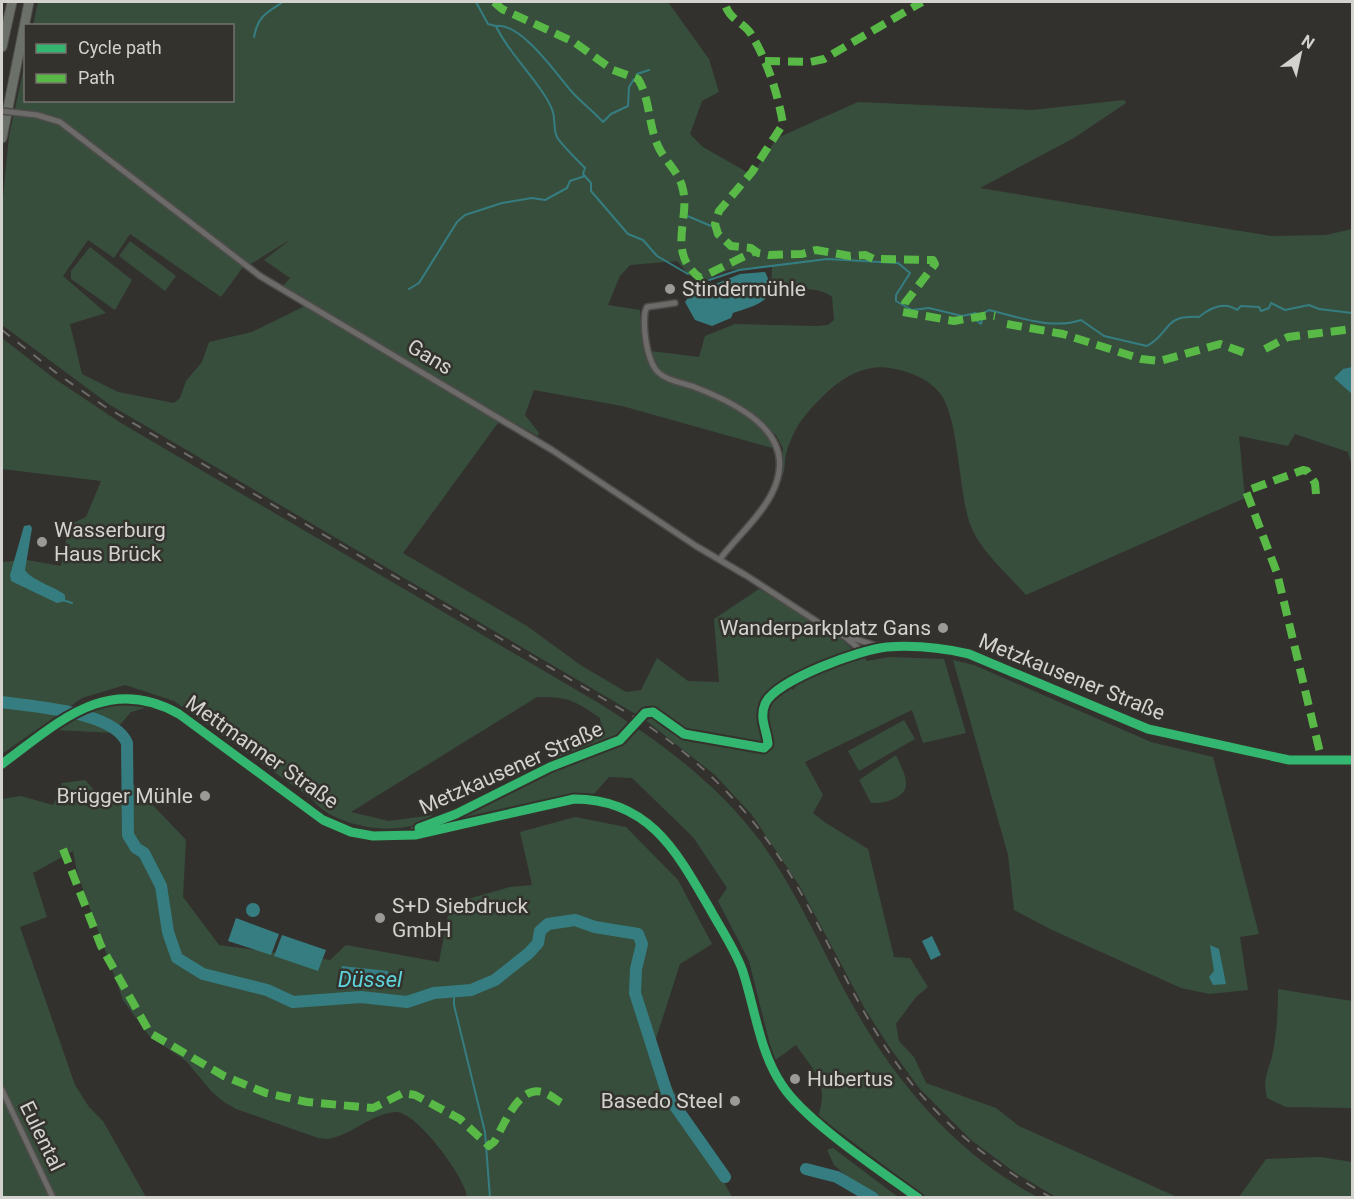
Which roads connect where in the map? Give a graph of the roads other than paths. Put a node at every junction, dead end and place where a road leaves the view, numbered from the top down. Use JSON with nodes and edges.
{"nodes":[{"id":1,"x":12,"y":2,"type":"edge"},
{"id":2,"x":29,"y":2,"type":"edge"},
{"id":3,"x":25,"y":24,"type":"edge"},
{"id":4,"x":24,"y":27,"type":"edge"},
{"id":5,"x":2,"y":47,"type":"edge"},
{"id":6,"x":2,"y":111,"type":"edge"},
{"id":7,"x":2,"y":138,"type":"edge"},
{"id":8,"x":675,"y":303,"type":"dead end"},
{"id":9,"x":720,"y":559,"type":"junction"},
{"id":10,"x":844,"y":636,"type":"junction"},
{"id":11,"x":881,"y":648,"type":"junction"},
{"id":12,"x":863,"y":652,"type":"junction"},
{"id":13,"x":1353,"y":760,"type":"edge"},
{"id":14,"x":2,"y":764,"type":"edge"},
{"id":15,"x":415,"y":835,"type":"junction"},
{"id":16,"x":2,"y":1090,"type":"edge"},
{"id":17,"x":53,"y":1197,"type":"edge"},
{"id":18,"x":918,"y":1197,"type":"edge"}],
"edges":[{"from":1,"to":5,"type":"highway"},
{"from":2,"to":3,"type":"highway"},
{"from":4,"to":7,"type":"highway"},
{"from":6,"to":9,"type":"street","name":"Gans","bridge":true},
{"from":8,"to":9,"type":"street"},
{"from":9,"to":10,"type":"street","name":"Gans"},
{"from":10,"to":11,"type":"street","name":"Gans"},
{"from":10,"to":12,"type":"street","name":"Gans"},
{"from":11,"to":12,"type":"main road","name":"Metzkausener Straße"},
{"from":11,"to":13,"type":"main road","name":"Metzkausener Straße"},
{"from":12,"to":15,"type":"main road","name":"Metzkausener Straße"},
{"from":14,"to":15,"type":"main road","name":"Mettmanner Straße"},
{"from":15,"to":18,"type":"main road","name":"Mettmanner Straße"},
{"from":16,"to":17,"type":"street","name":"Eulental"}]}
